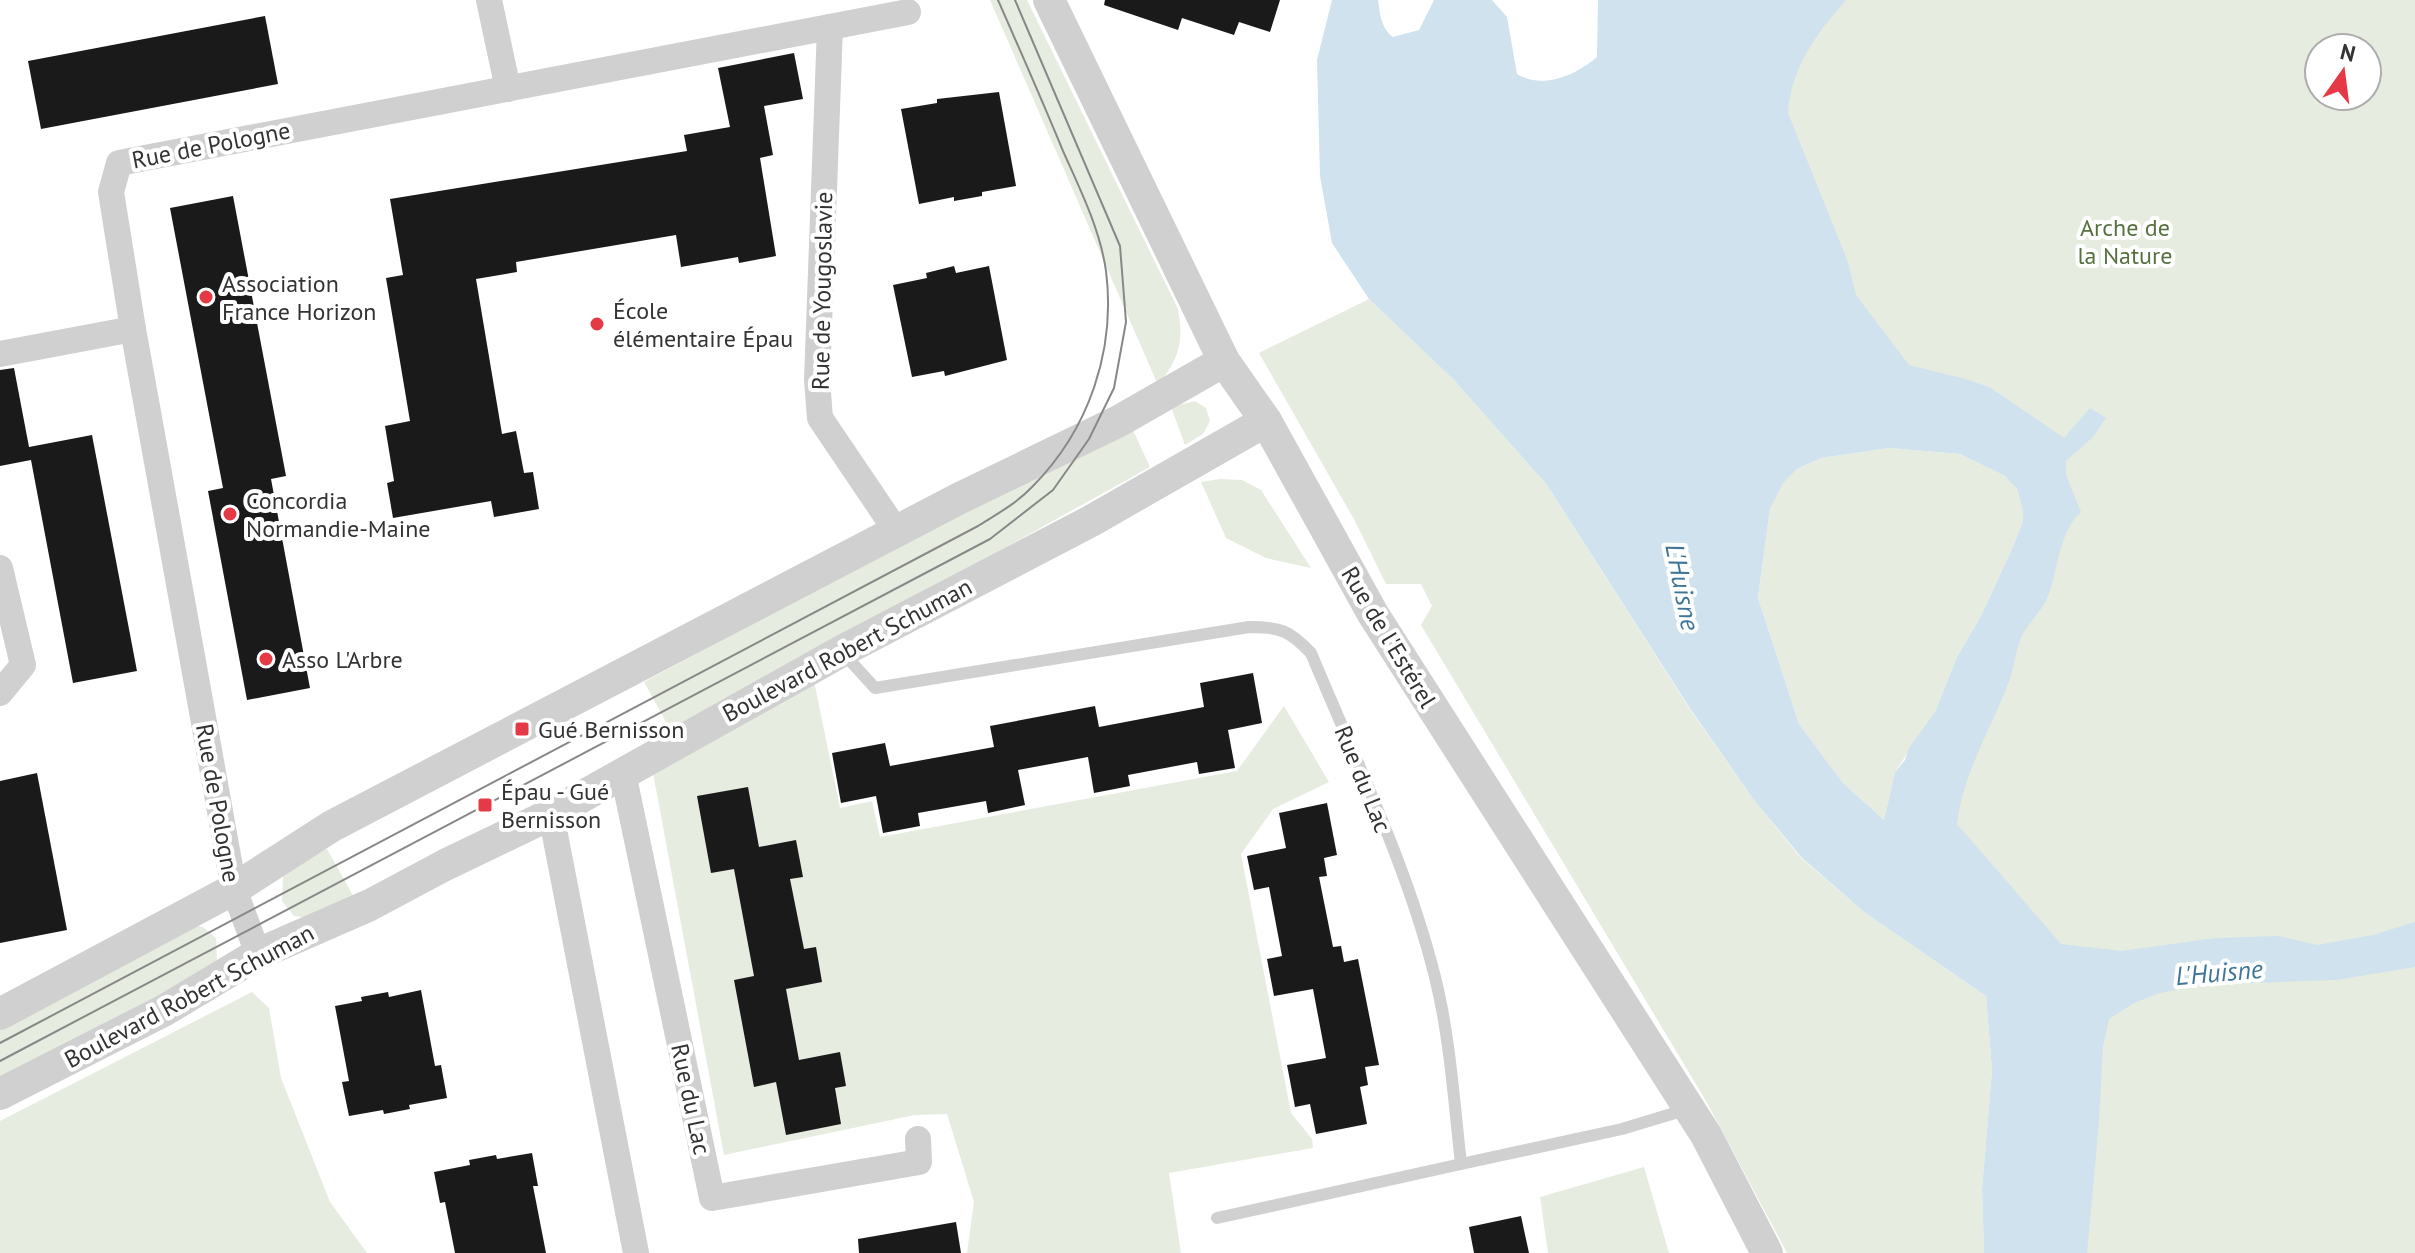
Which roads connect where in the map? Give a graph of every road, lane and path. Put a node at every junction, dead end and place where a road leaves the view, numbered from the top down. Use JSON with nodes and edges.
{"nodes":[{"id":1,"x":489,"y":0,"type":"edge"},
{"id":2,"x":1049,"y":0,"type":"edge"},
{"id":3,"x":908,"y":12,"type":"dead end"},
{"id":4,"x":830,"y":27,"type":"junction"},
{"id":5,"x":508,"y":89,"type":"junction"},
{"id":6,"x":133,"y":329,"type":"junction"},
{"id":7,"x":0,"y":354,"type":"edge"},
{"id":8,"x":1224,"y":361,"type":"junction"},
{"id":9,"x":1266,"y":421,"type":"junction"},
{"id":10,"x":897,"y":532,"type":"junction"},
{"id":11,"x":0,"y":568,"type":"edge"},
{"id":12,"x":842,"y":651,"type":"junction"},
{"id":13,"x":0,"y":693,"type":"edge"},
{"id":14,"x":623,"y":773,"type":"junction"},
{"id":15,"x":551,"y":814,"type":"junction"},
{"id":16,"x":234,"y":889,"type":"junction"},
{"id":17,"x":258,"y":954,"type":"junction"},
{"id":18,"x":0,"y":1014,"type":"edge"},
{"id":19,"x":0,"y":1094,"type":"edge"},
{"id":20,"x":1690,"y":1109,"type":"junction"},
{"id":21,"x":918,"y":1139,"type":"dead end"},
{"id":22,"x":1461,"y":1164,"type":"junction"},
{"id":23,"x":1217,"y":1218,"type":"dead end"},
{"id":24,"x":636,"y":1253,"type":"edge"},
{"id":25,"x":1767,"y":1253,"type":"edge"}],
"edges":[{"from":1,"to":5,"type":"street"},
{"from":2,"to":8,"type":"street","name":"Rue de l'Estérel"},
{"from":3,"to":4,"type":"street","name":"Rue de Pologne"},
{"from":4,"to":5,"type":"street","name":"Rue de Pologne"},
{"from":4,"to":10,"type":"street","name":"Rue de Yougoslavie"},
{"from":5,"to":6,"type":"street","name":"Rue de Pologne"},
{"from":6,"to":7,"type":"street"},
{"from":6,"to":16,"type":"street","name":"Rue de Pologne"},
{"from":8,"to":9,"type":"street","name":"Rue de l'Estérel"},
{"from":8,"to":10,"type":"street"},
{"from":9,"to":12,"type":"street","name":"Boulevard Robert Schuman"},
{"from":9,"to":20,"type":"street","name":"Rue de l'Estérel"},
{"from":10,"to":16,"type":"street"},
{"from":11,"to":13,"type":"street"},
{"from":12,"to":14,"type":"street","name":"Boulevard Robert Schuman"},
{"from":12,"to":22,"type":"lane","name":"Rue du Lac"},
{"from":14,"to":15,"type":"street","name":"Boulevard Robert Schuman"},
{"from":14,"to":21,"type":"street","name":"Rue du Lac"},
{"from":15,"to":17,"type":"street","name":"Boulevard Robert Schuman"},
{"from":15,"to":24,"type":"street"},
{"from":16,"to":17,"type":"street","name":"Rue de Pologne"},
{"from":16,"to":18,"type":"street"},
{"from":17,"to":19,"type":"street","name":"Boulevard Robert Schuman"},
{"from":20,"to":22,"type":"lane"},
{"from":20,"to":25,"type":"street","name":"Rue de l'Estérel"},
{"from":22,"to":23,"type":"lane"}]}
